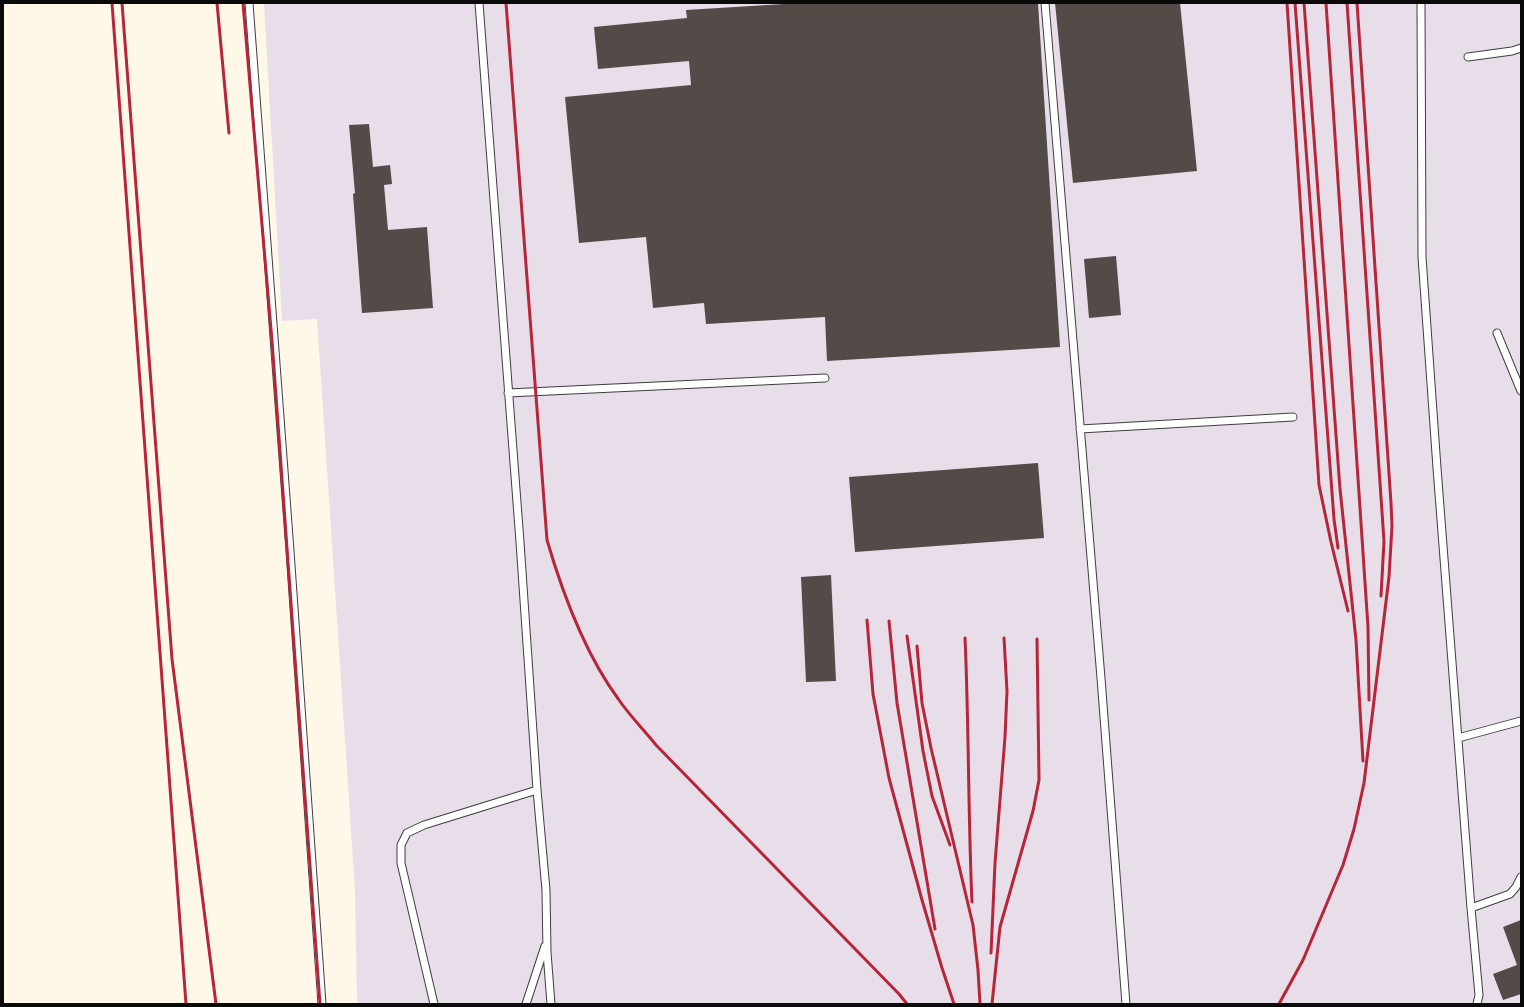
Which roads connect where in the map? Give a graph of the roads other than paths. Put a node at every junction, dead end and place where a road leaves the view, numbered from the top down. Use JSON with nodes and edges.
{"nodes":[{"id":1,"x":250,"y":3,"type":"edge"},
{"id":2,"x":479,"y":3,"type":"edge"},
{"id":3,"x":1045,"y":3,"type":"edge"},
{"id":4,"x":1422,"y":3,"type":"edge"},
{"id":5,"x":1521,"y":48,"type":"edge"},
{"id":6,"x":1468,"y":57,"type":"dead end"},
{"id":7,"x":1497,"y":333,"type":"dead end"},
{"id":8,"x":825,"y":378,"type":"dead end"},
{"id":9,"x":1521,"y":391,"type":"edge"},
{"id":10,"x":508,"y":393,"type":"junction"},
{"id":11,"x":1293,"y":417,"type":"dead end"},
{"id":12,"x":1080,"y":429,"type":"junction"},
{"id":13,"x":1521,"y":721,"type":"edge"},
{"id":14,"x":1458,"y":738,"type":"junction"},
{"id":15,"x":537,"y":790,"type":"junction"},
{"id":16,"x":1521,"y":877,"type":"edge"},
{"id":17,"x":1471,"y":908,"type":"junction"},
{"id":18,"x":547,"y":940,"type":"junction"},
{"id":19,"x":322,"y":1004,"type":"edge"},
{"id":20,"x":434,"y":1004,"type":"edge"},
{"id":21,"x":526,"y":1004,"type":"edge"},
{"id":22,"x":551,"y":1004,"type":"edge"},
{"id":23,"x":1126,"y":1004,"type":"edge"},
{"id":24,"x":1477,"y":1004,"type":"edge"}],
"edges":[{"from":1,"to":19,"type":"lane"},
{"from":2,"to":10,"type":"lane"},
{"from":3,"to":12,"type":"lane"},
{"from":4,"to":14,"type":"lane"},
{"from":5,"to":6,"type":"lane"},
{"from":7,"to":9,"type":"lane"},
{"from":8,"to":10,"type":"lane"},
{"from":10,"to":15,"type":"lane"},
{"from":11,"to":12,"type":"lane"},
{"from":12,"to":23,"type":"lane"},
{"from":13,"to":14,"type":"lane"},
{"from":14,"to":17,"type":"lane"},
{"from":15,"to":18,"type":"lane"},
{"from":15,"to":20,"type":"lane"},
{"from":16,"to":17,"type":"lane"},
{"from":17,"to":24,"type":"lane"},
{"from":18,"to":21,"type":"lane"},
{"from":18,"to":22,"type":"lane"}]}
